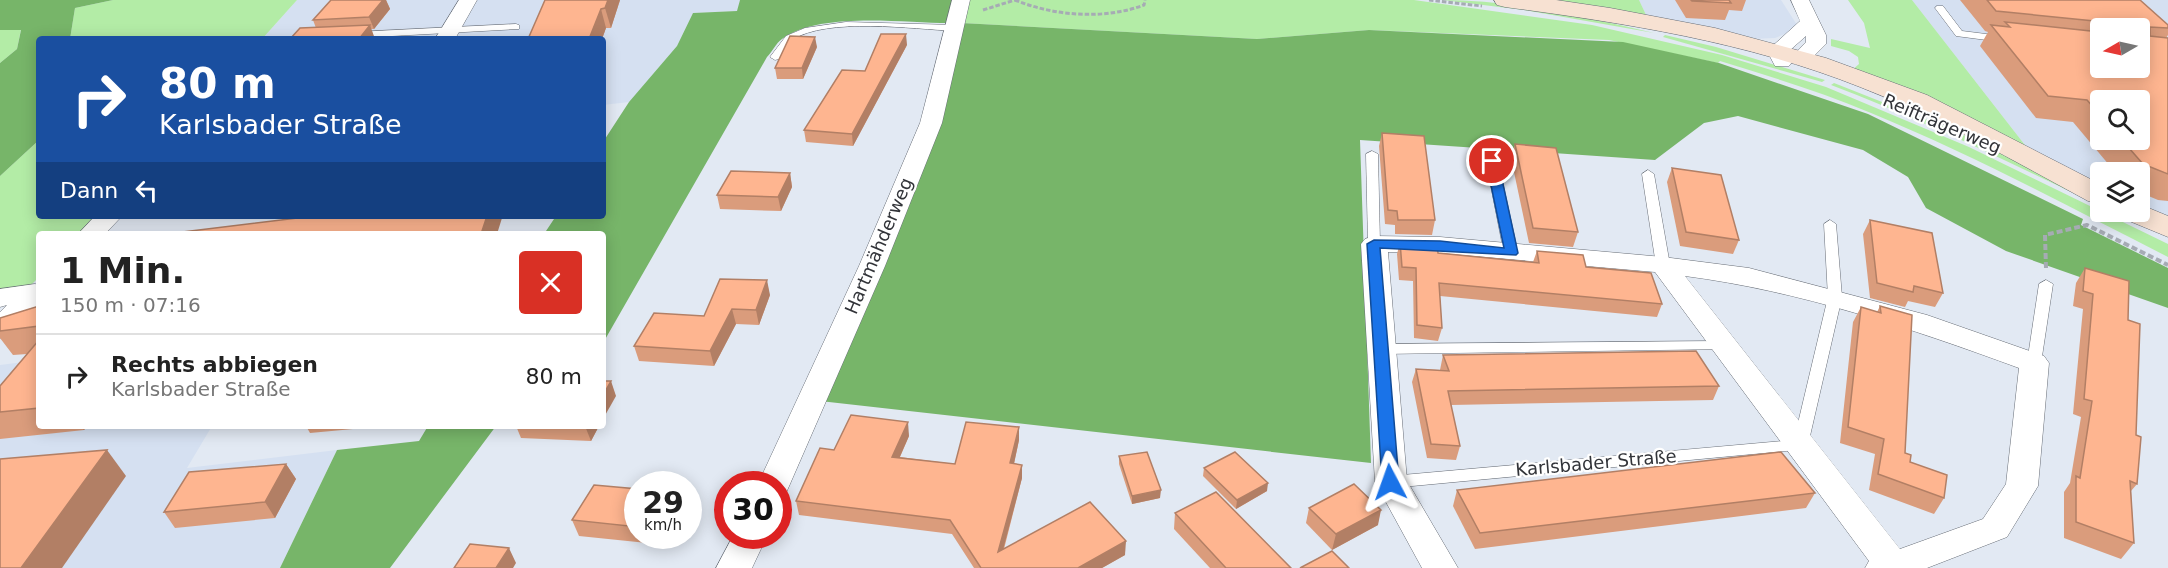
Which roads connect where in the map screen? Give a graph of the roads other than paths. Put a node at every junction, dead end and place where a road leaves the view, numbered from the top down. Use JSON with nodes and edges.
{"nodes":[{"id":1,"x":468,"y":0,"type":"edge"},
{"id":2,"x":1800,"y":0,"type":"edge"},
{"id":3,"x":1497,"y":4,"type":"edge"},
{"id":4,"x":1940,"y":8,"type":"dead end"},
{"id":5,"x":957,"y":15,"type":"edge"},
{"id":6,"x":516,"y":27,"type":"dead end"},
{"id":7,"x":448,"y":35,"type":"edge"},
{"id":8,"x":348,"y":36,"type":"edge"},
{"id":9,"x":2018,"y":40,"type":"edge"},
{"id":10,"x":775,"y":57,"type":"dead end"},
{"id":11,"x":1786,"y":57,"type":"junction"},
{"id":12,"x":1372,"y":154,"type":"dead end"},
{"id":13,"x":1492,"y":161,"type":"dead end"},
{"id":14,"x":1648,"y":174,"type":"dead end"},
{"id":15,"x":2090,"y":190,"type":"edge"},
{"id":16,"x":106,"y":219,"type":"edge"},
{"id":17,"x":2150,"y":220,"type":"edge"},
{"id":18,"x":1830,"y":224,"type":"dead end"},
{"id":19,"x":2168,"y":228,"type":"edge"},
{"id":20,"x":94,"y":231,"type":"edge"},
{"id":21,"x":1374,"y":244,"type":"junction"},
{"id":22,"x":1511,"y":253,"type":"junction"},
{"id":23,"x":1663,"y":265,"type":"junction"},
{"id":24,"x":2046,"y":284,"type":"road end"},
{"id":25,"x":36,"y":290,"type":"edge"},
{"id":26,"x":36,"y":291,"type":"edge"},
{"id":27,"x":1835,"y":297,"type":"junction"},
{"id":28,"x":0,"y":298,"type":"edge"},
{"id":29,"x":0,"y":329,"type":"edge"},
{"id":30,"x":1722,"y":346,"type":"junction"},
{"id":31,"x":1380,"y":349,"type":"junction"},
{"id":32,"x":2034,"y":363,"type":"junction"},
{"id":33,"x":1801,"y":445,"type":"junction"},
{"id":34,"x":780,"y":471,"type":"edge"},
{"id":35,"x":1390,"y":482,"type":"junction"},
{"id":36,"x":744,"y":549,"type":"edge"},
{"id":37,"x":1888,"y":567,"type":"edge"},
{"id":38,"x":734,"y":568,"type":"edge"},
{"id":39,"x":1440,"y":568,"type":"edge"}],
"edges":[{"from":1,"to":7,"type":"street"},
{"from":2,"to":11,"type":"street"},
{"from":3,"to":11,"type":"street","name":"Reifträgerweg"},
{"from":4,"to":9,"type":"lane"},
{"from":5,"to":10,"type":"lane"},
{"from":5,"to":34,"type":"street","name":"Hartmähderweg"},
{"from":6,"to":7,"type":"lane"},
{"from":7,"to":8,"type":"lane"},
{"from":11,"to":15,"type":"street","name":"Reifträgerweg"},
{"from":12,"to":21,"type":"lane"},
{"from":13,"to":22,"type":"lane"},
{"from":14,"to":23,"type":"lane"},
{"from":16,"to":20,"type":"street"},
{"from":17,"to":19,"type":"street"},
{"from":18,"to":27,"type":"lane"},
{"from":21,"to":22,"type":"street"},
{"from":21,"to":31,"type":"street"},
{"from":22,"to":23,"type":"street"},
{"from":23,"to":27,"type":"street"},
{"from":23,"to":30,"type":"street"},
{"from":24,"to":32,"type":"lane"},
{"from":25,"to":28,"type":"street"},
{"from":26,"to":29,"type":"street"},
{"from":27,"to":32,"type":"street"},
{"from":27,"to":33,"type":"lane"},
{"from":30,"to":31,"type":"lane"},
{"from":30,"to":33,"type":"street"},
{"from":31,"to":35,"type":"street"},
{"from":32,"to":37,"type":"street"},
{"from":33,"to":35,"type":"lane","name":"Karlsbader Straße"},
{"from":33,"to":37,"type":"street"},
{"from":35,"to":39,"type":"street"},
{"from":36,"to":38,"type":"street"}]}
